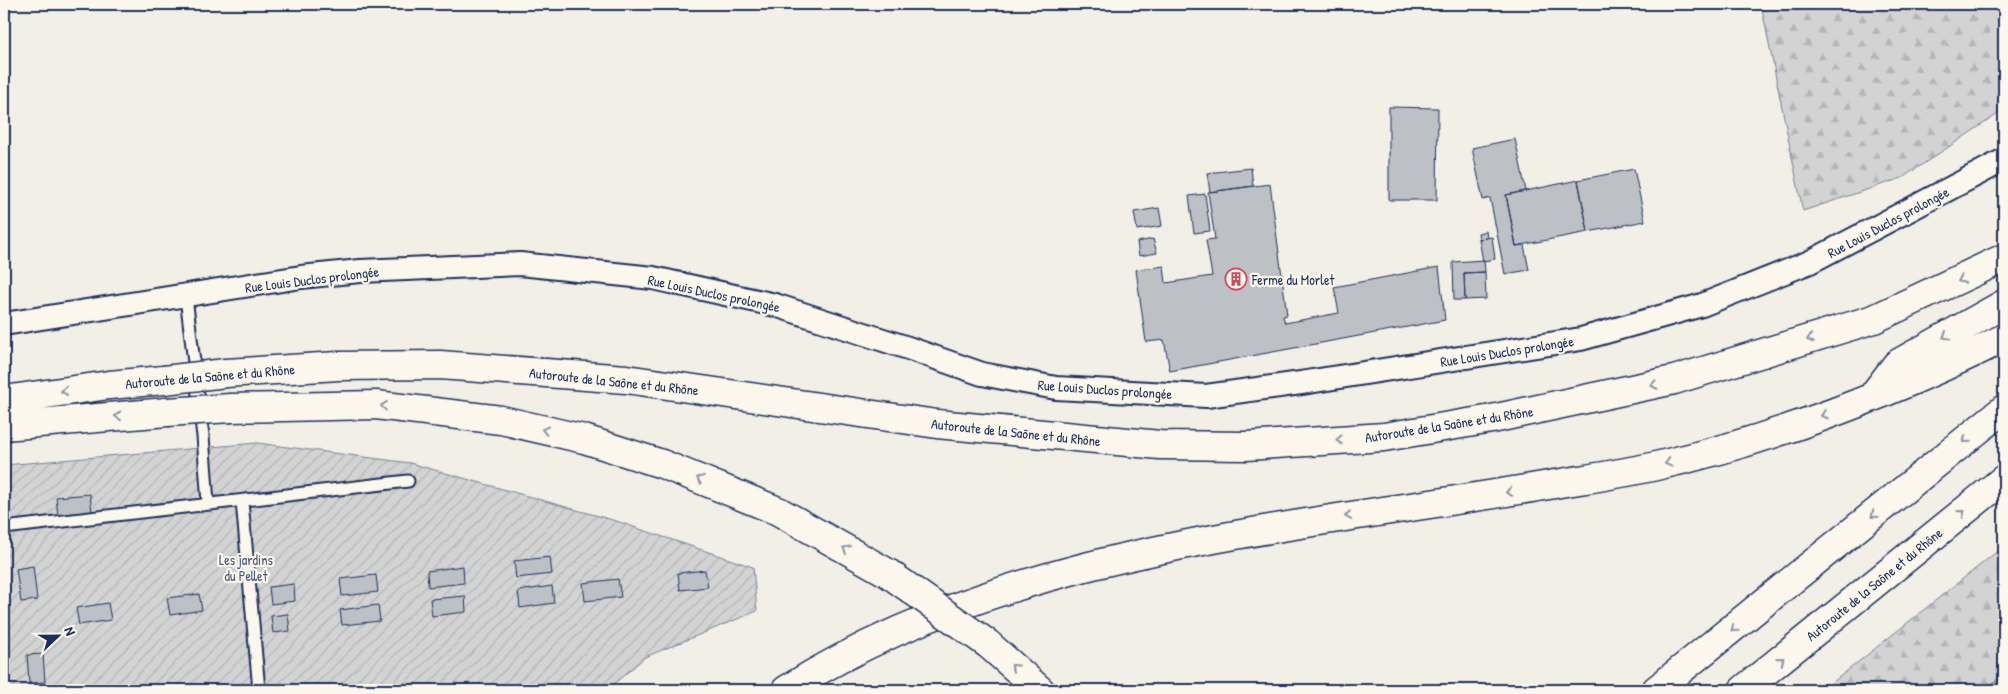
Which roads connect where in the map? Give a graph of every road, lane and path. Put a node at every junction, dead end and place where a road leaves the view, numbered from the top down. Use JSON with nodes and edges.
{"nodes":[{"id":1,"x":2004,"y":160,"type":"edge"},
{"id":2,"x":2004,"y":258,"type":"edge"},
{"id":3,"x":186,"y":297,"type":"junction"},
{"id":4,"x":2004,"y":304,"type":"edge"},
{"id":5,"x":4,"y":324,"type":"edge"},
{"id":6,"x":2004,"y":338,"type":"edge"},
{"id":7,"x":1870,"y":399,"type":"junction"},
{"id":8,"x":4,"y":400,"type":"edge"},
{"id":9,"x":2004,"y":409,"type":"edge"},
{"id":10,"x":4,"y":426,"type":"edge"},
{"id":11,"x":2004,"y":479,"type":"edge"},
{"id":12,"x":408,"y":481,"type":"dead end"},
{"id":13,"x":242,"y":501,"type":"junction"},
{"id":14,"x":208,"y":503,"type":"junction"},
{"id":15,"x":4,"y":528,"type":"edge"},
{"id":16,"x":258,"y":690,"type":"edge"},
{"id":17,"x":786,"y":690,"type":"edge"},
{"id":18,"x":1040,"y":690,"type":"edge"},
{"id":19,"x":1656,"y":690,"type":"edge"},
{"id":20,"x":1744,"y":690,"type":"edge"}],
"edges":[{"from":1,"to":3,"type":"street","name":"Rue Louis Duclos prolongée"},
{"from":2,"to":8,"type":"highway","name":"Autoroute de la Saône et du Rhône","one_way":true,"bridge":true},
{"from":3,"to":5,"type":"street","name":"Rue Louis Duclos prolongée"},
{"from":3,"to":14,"type":"lane"},
{"from":4,"to":7,"type":"highway","one_way":true},
{"from":6,"to":7,"type":"highway"},
{"from":7,"to":17,"type":"highway","one_way":true},
{"from":9,"to":19,"type":"highway","one_way":true},
{"from":18,"to":10,"type":"highway","one_way":true,"bridge":true},
{"from":20,"to":11,"type":"highway","name":"Autoroute de la Saône et du Rhône","one_way":true},
{"from":12,"to":13,"type":"lane"},
{"from":13,"to":14,"type":"lane"},
{"from":13,"to":16,"type":"lane"},
{"from":14,"to":15,"type":"lane"}]}
